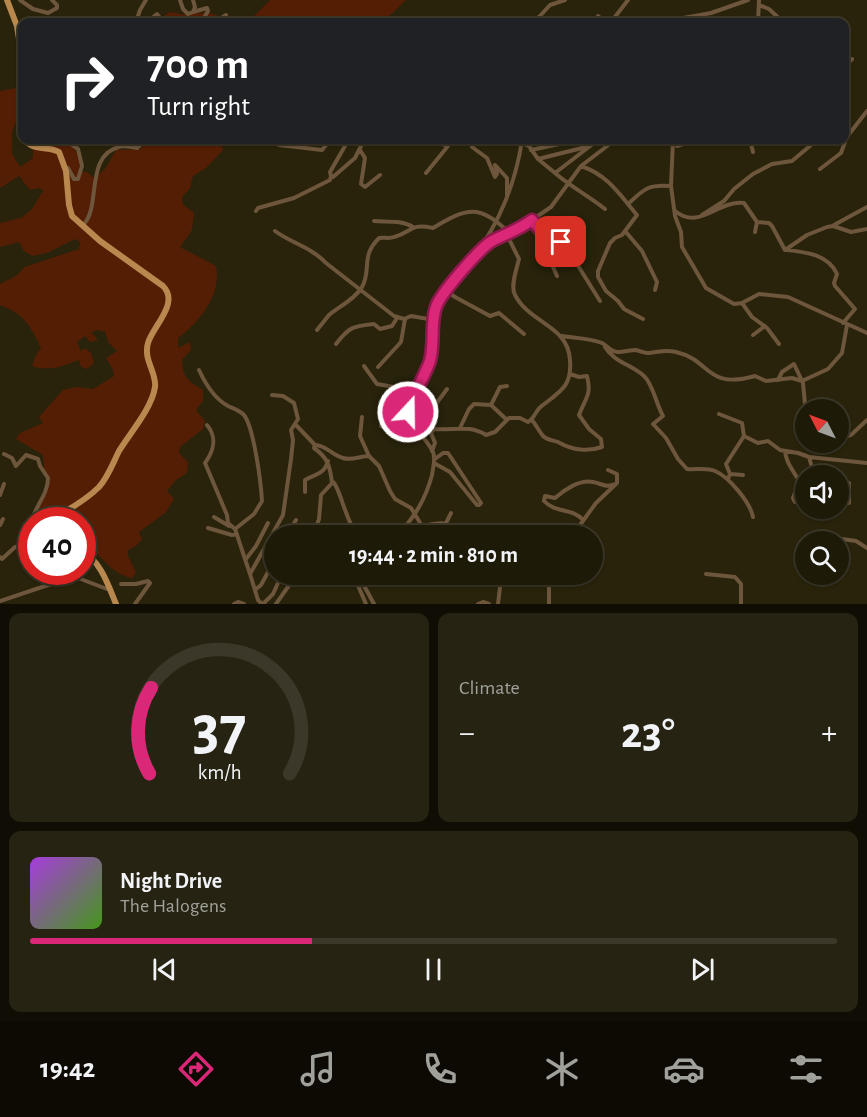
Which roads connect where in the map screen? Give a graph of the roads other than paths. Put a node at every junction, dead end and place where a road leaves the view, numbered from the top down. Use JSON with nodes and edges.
{"nodes":[{"id":1,"x":8,"y":0,"type":"edge"},
{"id":2,"x":20,"y":0,"type":"edge"},
{"id":3,"x":52,"y":0,"type":"edge"},
{"id":4,"x":146,"y":0,"type":"edge"},
{"id":5,"x":180,"y":0,"type":"edge"},
{"id":6,"x":193,"y":0,"type":"edge"},
{"id":7,"x":563,"y":0,"type":"edge"},
{"id":8,"x":628,"y":0,"type":"edge"},
{"id":9,"x":748,"y":0,"type":"edge"},
{"id":10,"x":759,"y":2,"type":"edge"},
{"id":11,"x":193,"y":12,"type":"junction"},
{"id":12,"x":226,"y":15,"type":"dead end"},
{"id":13,"x":598,"y":16,"type":"dead end"},
{"id":14,"x":137,"y":18,"type":"edge"},
{"id":15,"x":204,"y":18,"type":"edge"},
{"id":16,"x":222,"y":18,"type":"edge"},
{"id":17,"x":539,"y":18,"type":"edge"},
{"id":18,"x":600,"y":18,"type":"edge"},
{"id":19,"x":614,"y":18,"type":"edge"},
{"id":20,"x":683,"y":18,"type":"edge"},
{"id":21,"x":758,"y":18,"type":"edge"},
{"id":22,"x":779,"y":18,"type":"edge"},
{"id":23,"x":18,"y":31,"type":"edge"},
{"id":24,"x":18,"y":37,"type":"edge"},
{"id":25,"x":852,"y":59,"type":"dead end"},
{"id":26,"x":849,"y":62,"type":"edge"},
{"id":27,"x":867,"y":111,"type":"edge"},
{"id":28,"x":849,"y":134,"type":"edge"},
{"id":29,"x":29,"y":144,"type":"edge"},
{"id":30,"x":32,"y":144,"type":"edge"},
{"id":31,"x":71,"y":144,"type":"edge"},
{"id":32,"x":141,"y":144,"type":"edge"},
{"id":33,"x":327,"y":144,"type":"edge"},
{"id":34,"x":345,"y":144,"type":"edge"},
{"id":35,"x":362,"y":144,"type":"edge"},
{"id":36,"x":442,"y":144,"type":"edge"},
{"id":37,"x":472,"y":144,"type":"edge"},
{"id":38,"x":520,"y":144,"type":"edge"},
{"id":39,"x":526,"y":144,"type":"edge"},
{"id":40,"x":559,"y":144,"type":"edge"},
{"id":41,"x":593,"y":144,"type":"edge"},
{"id":42,"x":610,"y":144,"type":"edge"},
{"id":43,"x":674,"y":144,"type":"edge"},
{"id":44,"x":749,"y":144,"type":"edge"},
{"id":45,"x":812,"y":144,"type":"edge"},
{"id":46,"x":844,"y":144,"type":"edge"},
{"id":47,"x":279,"y":145,"type":"dead end"},
{"id":48,"x":590,"y":146,"type":"junction"},
{"id":49,"x":359,"y":150,"type":"junction"},
{"id":50,"x":531,"y":150,"type":"junction"},
{"id":51,"x":753,"y":152,"type":"dead end"},
{"id":52,"x":538,"y":159,"type":"junction"},
{"id":53,"x":581,"y":166,"type":"junction"},
{"id":54,"x":68,"y":168,"type":"junction"},
{"id":55,"x":819,"y":169,"type":"dead end"},
{"id":56,"x":426,"y":173,"type":"dead end"},
{"id":57,"x":555,"y":173,"type":"junction"},
{"id":58,"x":380,"y":175,"type":"dead end"},
{"id":59,"x":331,"y":176,"type":"junction"},
{"id":60,"x":568,"y":185,"type":"junction"},
{"id":61,"x":671,"y":186,"type":"junction"},
{"id":62,"x":506,"y":199,"type":"junction"},
{"id":63,"x":628,"y":204,"type":"junction"},
{"id":64,"x":867,"y":207,"type":"edge"},
{"id":65,"x":605,"y":209,"type":"dead end"},
{"id":66,"x":256,"y":211,"type":"dead end"},
{"id":67,"x":675,"y":211,"type":"junction"},
{"id":68,"x":701,"y":217,"type":"junction"},
{"id":69,"x":532,"y":220,"type":"junction"},
{"id":70,"x":374,"y":221,"type":"dead end"},
{"id":71,"x":495,"y":221,"type":"junction"},
{"id":72,"x":757,"y":222,"type":"junction"},
{"id":73,"x":84,"y":224,"type":"junction"},
{"id":74,"x":833,"y":226,"type":"junction"},
{"id":75,"x":413,"y":227,"type":"junction"},
{"id":76,"x":867,"y":229,"type":"edge"},
{"id":77,"x":275,"y":231,"type":"dead end"},
{"id":78,"x":625,"y":231,"type":"junction"},
{"id":79,"x":755,"y":232,"type":"dead end"},
{"id":80,"x":508,"y":234,"type":"junction"},
{"id":81,"x":567,"y":248,"type":"junction"},
{"id":82,"x":785,"y":250,"type":"junction"},
{"id":83,"x":474,"y":258,"type":"junction"},
{"id":84,"x":557,"y":276,"type":"dead end"},
{"id":85,"x":360,"y":289,"type":"junction"},
{"id":86,"x":445,"y":290,"type":"junction"},
{"id":87,"x":654,"y":290,"type":"dead end"},
{"id":88,"x":600,"y":302,"type":"dead end"},
{"id":89,"x":742,"y":303,"type":"junction"},
{"id":90,"x":397,"y":318,"type":"junction"},
{"id":91,"x":405,"y":318,"type":"junction"},
{"id":92,"x":643,"y":319,"type":"dead end"},
{"id":93,"x":434,"y":320,"type":"junction"},
{"id":94,"x":845,"y":324,"type":"junction"},
{"id":95,"x":765,"y":326,"type":"junction"},
{"id":96,"x":317,"y":330,"type":"dead end"},
{"id":97,"x":867,"y":333,"type":"edge"},
{"id":98,"x":524,"y":334,"type":"dead end"},
{"id":99,"x":753,"y":334,"type":"dead end"},
{"id":100,"x":560,"y":336,"type":"junction"},
{"id":101,"x":602,"y":343,"type":"junction"},
{"id":102,"x":336,"y":344,"type":"dead end"},
{"id":103,"x":779,"y":344,"type":"dead end"},
{"id":104,"x":364,"y":366,"type":"dead end"},
{"id":105,"x":378,"y":367,"type":"dead end"},
{"id":106,"x":199,"y":370,"type":"dead end"},
{"id":107,"x":570,"y":374,"type":"junction"},
{"id":108,"x":777,"y":380,"type":"junction"},
{"id":109,"x":802,"y":381,"type":"junction"},
{"id":110,"x":507,"y":386,"type":"dead end"},
{"id":111,"x":447,"y":389,"type":"dead end"},
{"id":112,"x":272,"y":395,"type":"dead end"},
{"id":113,"x":413,"y":399,"type":"junction"},
{"id":114,"x":804,"y":399,"type":"edge"},
{"id":115,"x":491,"y":405,"type":"junction"},
{"id":116,"x":719,"y":414,"type":"dead end"},
{"id":117,"x":362,"y":417,"type":"dead end"},
{"id":118,"x":507,"y":420,"type":"junction"},
{"id":119,"x":532,"y":420,"type":"junction"},
{"id":120,"x":867,"y":420,"type":"edge"},
{"id":121,"x":295,"y":424,"type":"junction"},
{"id":122,"x":207,"y":425,"type":"dead end"},
{"id":123,"x":381,"y":426,"type":"dead end"},
{"id":124,"x":415,"y":428,"type":"junction"},
{"id":125,"x":460,"y":428,"type":"junction"},
{"id":126,"x":744,"y":436,"type":"junction"},
{"id":127,"x":849,"y":436,"type":"edge"},
{"id":128,"x":315,"y":445,"type":"junction"},
{"id":129,"x":432,"y":451,"type":"junction"},
{"id":130,"x":785,"y":451,"type":"junction"},
{"id":131,"x":4,"y":454,"type":"dead end"},
{"id":132,"x":369,"y":456,"type":"junction"},
{"id":133,"x":809,"y":457,"type":"junction"},
{"id":134,"x":328,"y":461,"type":"junction"},
{"id":135,"x":434,"y":461,"type":"junction"},
{"id":136,"x":867,"y":463,"type":"edge"},
{"id":137,"x":812,"y":465,"type":"edge"},
{"id":138,"x":608,"y":470,"type":"dead end"},
{"id":139,"x":795,"y":474,"type":"edge"},
{"id":140,"x":743,"y":475,"type":"dead end"},
{"id":141,"x":729,"y":476,"type":"junction"},
{"id":142,"x":332,"y":483,"type":"junction"},
{"id":143,"x":4,"y":484,"type":"dead end"},
{"id":144,"x":616,"y":484,"type":"junction"},
{"id":145,"x":304,"y":492,"type":"dead end"},
{"id":146,"x":0,"y":495,"type":"edge"},
{"id":147,"x":36,"y":507,"type":"edge"},
{"id":148,"x":74,"y":507,"type":"edge"},
{"id":149,"x":78,"y":507,"type":"edge"},
{"id":150,"x":450,"y":513,"type":"dead end"},
{"id":151,"x":415,"y":514,"type":"junction"},
{"id":152,"x":214,"y":517,"type":"dead end"},
{"id":153,"x":753,"y":517,"type":"dead end"},
{"id":154,"x":3,"y":519,"type":"dead end"},
{"id":155,"x":296,"y":520,"type":"dead end"},
{"id":156,"x":583,"y":520,"type":"junction"},
{"id":157,"x":268,"y":523,"type":"dead end"},
{"id":158,"x":446,"y":523,"type":"junction"},
{"id":159,"x":0,"y":525,"type":"edge"},
{"id":160,"x":278,"y":525,"type":"edge"},
{"id":161,"x":293,"y":525,"type":"edge"},
{"id":162,"x":317,"y":525,"type":"edge"},
{"id":163,"x":351,"y":525,"type":"edge"},
{"id":164,"x":406,"y":525,"type":"edge"},
{"id":165,"x":448,"y":525,"type":"edge"},
{"id":166,"x":580,"y":525,"type":"edge"},
{"id":167,"x":208,"y":528,"type":"dead end"},
{"id":168,"x":236,"y":532,"type":"junction"},
{"id":169,"x":849,"y":540,"type":"edge"},
{"id":170,"x":18,"y":546,"type":"edge"},
{"id":171,"x":867,"y":548,"type":"edge"},
{"id":172,"x":264,"y":554,"type":"edge"},
{"id":173,"x":0,"y":557,"type":"edge"},
{"id":174,"x":246,"y":559,"type":"junction"},
{"id":175,"x":96,"y":564,"type":"edge"},
{"id":176,"x":96,"y":568,"type":"edge"},
{"id":177,"x":250,"y":574,"type":"junction"},
{"id":178,"x":706,"y":574,"type":"dead end"},
{"id":179,"x":264,"y":579,"type":"edge"},
{"id":180,"x":121,"y":584,"type":"dead end"},
{"id":181,"x":277,"y":585,"type":"edge"},
{"id":182,"x":290,"y":585,"type":"edge"},
{"id":183,"x":358,"y":585,"type":"edge"},
{"id":184,"x":364,"y":585,"type":"edge"},
{"id":185,"x":549,"y":585,"type":"edge"},
{"id":186,"x":500,"y":587,"type":"dead end"},
{"id":187,"x":107,"y":590,"type":"junction"},
{"id":188,"x":255,"y":590,"type":"junction"},
{"id":189,"x":0,"y":601,"type":"edge"},
{"id":190,"x":278,"y":603,"type":"edge"},
{"id":191,"x":115,"y":604,"type":"edge"},
{"id":192,"x":135,"y":604,"type":"edge"},
{"id":193,"x":234,"y":604,"type":"edge"},
{"id":194,"x":244,"y":604,"type":"edge"},
{"id":195,"x":262,"y":604,"type":"edge"},
{"id":196,"x":366,"y":604,"type":"edge"},
{"id":197,"x":374,"y":604,"type":"edge"},
{"id":198,"x":478,"y":604,"type":"edge"},
{"id":199,"x":489,"y":604,"type":"edge"},
{"id":200,"x":498,"y":604,"type":"edge"},
{"id":201,"x":549,"y":604,"type":"edge"},
{"id":202,"x":741,"y":604,"type":"edge"}],
"edges":[{"from":1,"to":23,"type":"main road"},
{"from":1,"to":24,"type":"main road"},
{"from":2,"to":3,"type":"street"},
{"from":4,"to":14,"type":"street"},
{"from":5,"to":11,"type":"street"},
{"from":6,"to":11,"type":"street"},
{"from":7,"to":17,"type":"street"},
{"from":8,"to":19,"type":"street"},
{"from":9,"to":20,"type":"street"},
{"from":10,"to":21,"type":"street"},
{"from":10,"to":22,"type":"street"},
{"from":11,"to":15,"type":"street"},
{"from":12,"to":16,"type":"street"},
{"from":13,"to":18,"type":"street"},
{"from":25,"to":26,"type":"street"},
{"from":27,"to":28,"type":"street"},
{"from":29,"to":148,"type":"main road"},
{"from":30,"to":54,"type":"main road"},
{"from":31,"to":54,"type":"street"},
{"from":32,"to":73,"type":"street"},
{"from":33,"to":47,"type":"street"},
{"from":34,"to":59,"type":"street"},
{"from":35,"to":49,"type":"street"},
{"from":36,"to":56,"type":"street"},
{"from":37,"to":62,"type":"street"},
{"from":38,"to":62,"type":"street"},
{"from":39,"to":50,"type":"street"},
{"from":40,"to":50,"type":"street"},
{"from":41,"to":48,"type":"street"},
{"from":42,"to":53,"type":"street"},
{"from":43,"to":61,"type":"street"},
{"from":44,"to":51,"type":"street"},
{"from":45,"to":68,"type":"street"},
{"from":46,"to":55,"type":"street"},
{"from":48,"to":52,"type":"street"},
{"from":48,"to":57,"type":"street"},
{"from":49,"to":58,"type":"street"},
{"from":49,"to":59,"type":"street"},
{"from":50,"to":52,"type":"street"},
{"from":52,"to":57,"type":"street"},
{"from":53,"to":60,"type":"street"},
{"from":53,"to":63,"type":"street"},
{"from":54,"to":73,"type":"main road"},
{"from":57,"to":60,"type":"street"},
{"from":59,"to":66,"type":"street"},
{"from":60,"to":65,"type":"street"},
{"from":60,"to":69,"type":"street"},
{"from":61,"to":63,"type":"street"},
{"from":61,"to":67,"type":"street"},
{"from":62,"to":71,"type":"street"},
{"from":63,"to":78,"type":"street"},
{"from":64,"to":74,"type":"street"},
{"from":67,"to":68,"type":"street"},
{"from":67,"to":89,"type":"street"},
{"from":68,"to":72,"type":"street"},
{"from":69,"to":80,"type":"street"},
{"from":69,"to":81,"type":"street"},
{"from":70,"to":75,"type":"street"},
{"from":71,"to":75,"type":"street"},
{"from":71,"to":80,"type":"street"},
{"from":71,"to":83,"type":"street"},
{"from":72,"to":79,"type":"street"},
{"from":72,"to":82,"type":"street"},
{"from":73,"to":149,"type":"main road"},
{"from":74,"to":76,"type":"street"},
{"from":74,"to":82,"type":"street"},
{"from":75,"to":85,"type":"street"},
{"from":77,"to":85,"type":"street"},
{"from":78,"to":87,"type":"street"},
{"from":78,"to":92,"type":"street"},
{"from":80,"to":83,"type":"street"},
{"from":80,"to":100,"type":"street"},
{"from":81,"to":84,"type":"street"},
{"from":81,"to":88,"type":"street"},
{"from":82,"to":94,"type":"street"},
{"from":83,"to":86,"type":"street"},
{"from":85,"to":90,"type":"street"},
{"from":85,"to":96,"type":"street"},
{"from":86,"to":93,"type":"street"},
{"from":86,"to":98,"type":"street"},
{"from":89,"to":94,"type":"street"},
{"from":89,"to":95,"type":"street"},
{"from":90,"to":91,"type":"street"},
{"from":90,"to":102,"type":"street"},
{"from":91,"to":93,"type":"street"},
{"from":91,"to":105,"type":"street"},
{"from":93,"to":113,"type":"street"},
{"from":94,"to":97,"type":"street"},
{"from":94,"to":109,"type":"street"},
{"from":95,"to":99,"type":"street"},
{"from":95,"to":103,"type":"street"},
{"from":100,"to":101,"type":"street"},
{"from":100,"to":107,"type":"street"},
{"from":101,"to":108,"type":"street"},
{"from":101,"to":141,"type":"street"},
{"from":104,"to":113,"type":"street"},
{"from":106,"to":168,"type":"street"},
{"from":107,"to":119,"type":"street"},
{"from":107,"to":119,"type":"street"},
{"from":108,"to":109,"type":"street"},
{"from":108,"to":109,"type":"street"},
{"from":109,"to":114,"type":"street"},
{"from":110,"to":115,"type":"street"},
{"from":111,"to":124,"type":"street"},
{"from":112,"to":121,"type":"street"},
{"from":113,"to":124,"type":"street"},
{"from":115,"to":118,"type":"street"},
{"from":115,"to":125,"type":"street"},
{"from":116,"to":126,"type":"street"},
{"from":117,"to":132,"type":"street"},
{"from":118,"to":119,"type":"street"},
{"from":118,"to":125,"type":"street"},
{"from":120,"to":127,"type":"street"},
{"from":121,"to":128,"type":"street"},
{"from":121,"to":160,"type":"street"},
{"from":122,"to":168,"type":"street"},
{"from":123,"to":124,"type":"street"},
{"from":124,"to":129,"type":"street"},
{"from":125,"to":129,"type":"street"},
{"from":126,"to":130,"type":"street"},
{"from":126,"to":141,"type":"street"},
{"from":128,"to":132,"type":"street"},
{"from":128,"to":134,"type":"street"},
{"from":129,"to":135,"type":"street"},
{"from":130,"to":133,"type":"street"},
{"from":130,"to":139,"type":"street"},
{"from":131,"to":147,"type":"street"},
{"from":132,"to":151,"type":"street"},
{"from":133,"to":136,"type":"street"},
{"from":133,"to":137,"type":"street"},
{"from":134,"to":142,"type":"street"},
{"from":134,"to":145,"type":"street"},
{"from":135,"to":135,"type":"street"},
{"from":135,"to":151,"type":"street"},
{"from":138,"to":144,"type":"street"},
{"from":140,"to":141,"type":"street"},
{"from":141,"to":153,"type":"street"},
{"from":142,"to":162,"type":"street"},
{"from":142,"to":163,"type":"street"},
{"from":143,"to":146,"type":"street"},
{"from":144,"to":156,"type":"street"},
{"from":144,"to":156,"type":"street"},
{"from":150,"to":158,"type":"street"},
{"from":151,"to":158,"type":"street"},
{"from":151,"to":164,"type":"street"},
{"from":152,"to":168,"type":"street"},
{"from":154,"to":159,"type":"street"},
{"from":155,"to":161,"type":"street"},
{"from":156,"to":166,"type":"street"},
{"from":157,"to":174,"type":"street"},
{"from":158,"to":165,"type":"street"},
{"from":167,"to":168,"type":"street"},
{"from":168,"to":174,"type":"street"},
{"from":169,"to":171,"type":"street"},
{"from":170,"to":173,"type":"street"},
{"from":172,"to":177,"type":"street"},
{"from":174,"to":177,"type":"street"},
{"from":175,"to":191,"type":"main road"},
{"from":176,"to":187,"type":"main road"},
{"from":177,"to":188,"type":"street"},
{"from":178,"to":202,"type":"street"},
{"from":179,"to":188,"type":"street"},
{"from":180,"to":192,"type":"street"},
{"from":181,"to":195,"type":"street"},
{"from":182,"to":190,"type":"street"},
{"from":183,"to":196,"type":"street"},
{"from":184,"to":197,"type":"street"},
{"from":185,"to":201,"type":"street"},
{"from":186,"to":200,"type":"street"},
{"from":187,"to":189,"type":"street"},
{"from":187,"to":191,"type":"main road"},
{"from":188,"to":195,"type":"street"},
{"from":193,"to":194,"type":"street"},
{"from":198,"to":199,"type":"street"}]}
